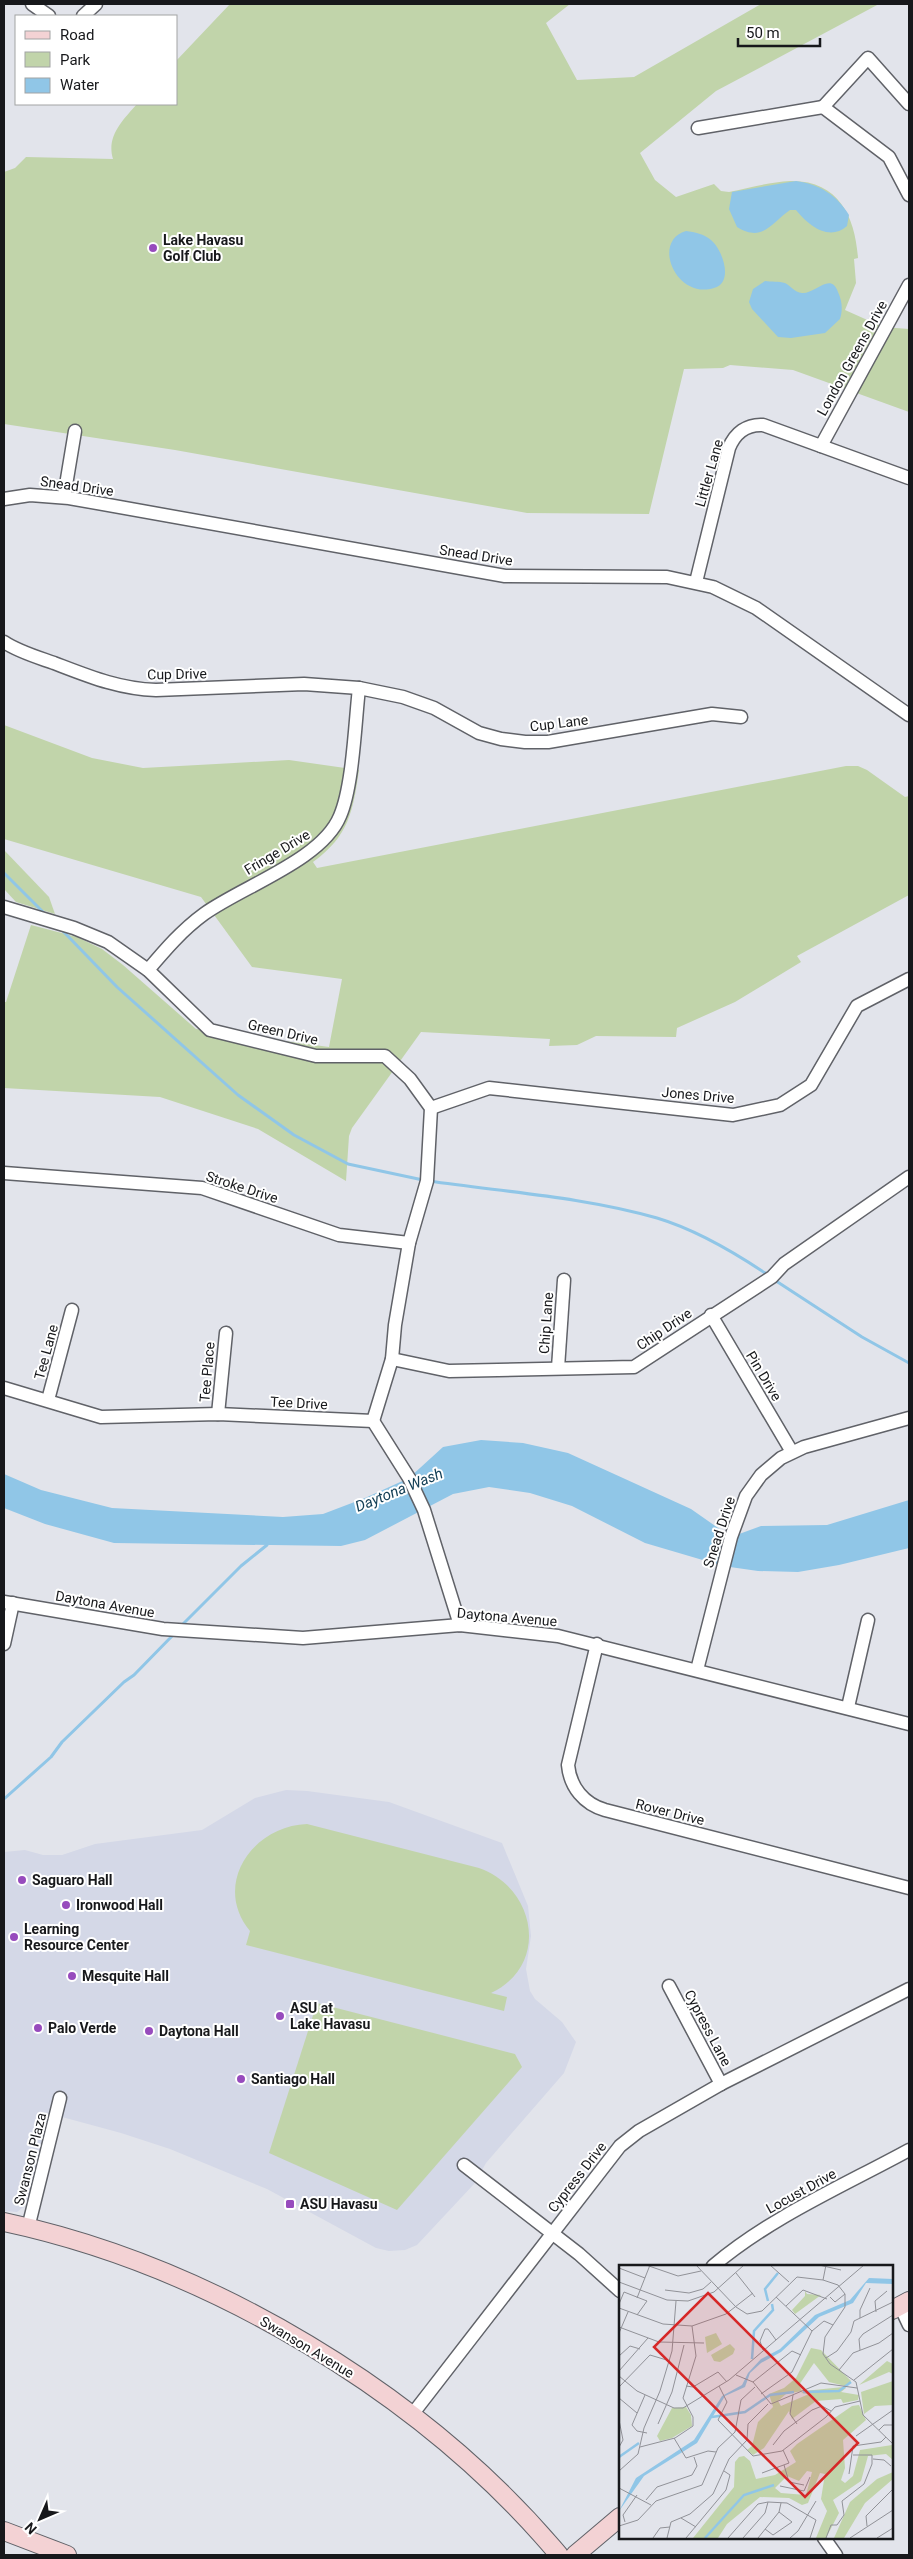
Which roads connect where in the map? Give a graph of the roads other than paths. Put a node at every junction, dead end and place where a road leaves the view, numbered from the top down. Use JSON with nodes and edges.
{"nodes":[{"id":1,"x":32,"y":4,"type":"edge"},
{"id":2,"x":96,"y":4,"type":"edge"},
{"id":3,"x":48,"y":15,"type":"edge"},
{"id":4,"x":84,"y":15,"type":"edge"},
{"id":5,"x":909,"y":104,"type":"edge"},
{"id":6,"x":823,"y":107,"type":"junction"},
{"id":7,"x":698,"y":128,"type":"dead end"},
{"id":8,"x":909,"y":196,"type":"edge"},
{"id":9,"x":909,"y":285,"type":"edge"},
{"id":10,"x":75,"y":431,"type":"dead end"},
{"id":11,"x":821,"y":446,"type":"junction"},
{"id":12,"x":909,"y":478,"type":"edge"},
{"id":13,"x":64,"y":497,"type":"junction"},
{"id":14,"x":4,"y":499,"type":"edge"},
{"id":15,"x":696,"y":582,"type":"junction"},
{"id":16,"x":4,"y":642,"type":"edge"},
{"id":17,"x":359,"y":688,"type":"junction"},
{"id":18,"x":909,"y":715,"type":"edge"},
{"id":19,"x":741,"y":716,"type":"dead end"},
{"id":20,"x":4,"y":907,"type":"edge"},
{"id":21,"x":148,"y":970,"type":"junction"},
{"id":22,"x":909,"y":979,"type":"edge"},
{"id":23,"x":431,"y":1108,"type":"junction"},
{"id":24,"x":4,"y":1173,"type":"edge"},
{"id":25,"x":909,"y":1177,"type":"edge"},
{"id":26,"x":409,"y":1243,"type":"junction"},
{"id":27,"x":564,"y":1280,"type":"dead end"},
{"id":28,"x":72,"y":1310,"type":"dead end"},
{"id":29,"x":711,"y":1315,"type":"junction"},
{"id":30,"x":226,"y":1333,"type":"dead end"},
{"id":31,"x":392,"y":1359,"type":"junction"},
{"id":32,"x":558,"y":1368,"type":"junction"},
{"id":33,"x":4,"y":1388,"type":"edge"},
{"id":34,"x":48,"y":1400,"type":"junction"},
{"id":35,"x":218,"y":1414,"type":"junction"},
{"id":36,"x":909,"y":1418,"type":"edge"},
{"id":37,"x":374,"y":1421,"type":"junction"},
{"id":38,"x":792,"y":1452,"type":"junction"},
{"id":39,"x":8,"y":1603,"type":"edge"},
{"id":40,"x":868,"y":1620,"type":"dead end"},
{"id":41,"x":460,"y":1625,"type":"junction"},
{"id":42,"x":4,"y":1644,"type":"edge"},
{"id":43,"x":597,"y":1644,"type":"junction"},
{"id":44,"x":696,"y":1670,"type":"junction"},
{"id":45,"x":848,"y":1707,"type":"junction"},
{"id":46,"x":909,"y":1724,"type":"edge"},
{"id":47,"x":909,"y":1888,"type":"edge"},
{"id":48,"x":669,"y":1986,"type":"dead end"},
{"id":49,"x":909,"y":1989,"type":"edge"},
{"id":50,"x":721,"y":2084,"type":"junction"},
{"id":51,"x":60,"y":2098,"type":"dead end"},
{"id":52,"x":909,"y":2150,"type":"edge"},
{"id":53,"x":464,"y":2164,"type":"dead end"},
{"id":54,"x":4,"y":2222,"type":"edge"},
{"id":55,"x":28,"y":2228,"type":"junction"},
{"id":56,"x":551,"y":2234,"type":"junction"},
{"id":57,"x":715,"y":2265,"type":"edge"},
{"id":58,"x":619,"y":2290,"type":"edge"},
{"id":59,"x":900,"y":2306,"type":"edge"},
{"id":60,"x":909,"y":2325,"type":"edge"},
{"id":61,"x":411,"y":2416,"type":"junction"},
{"id":62,"x":619,"y":2518,"type":"edge"},
{"id":63,"x":4,"y":2531,"type":"edge"},
{"id":64,"x":825,"y":2539,"type":"edge"},
{"id":65,"x":67,"y":2555,"type":"edge"},
{"id":66,"x":559,"y":2555,"type":"edge"},
{"id":67,"x":575,"y":2555,"type":"edge"},
{"id":68,"x":836,"y":2555,"type":"edge"}],
"edges":[{"from":1,"to":3,"type":"street"},
{"from":2,"to":4,"type":"street"},
{"from":5,"to":6,"type":"street"},
{"from":6,"to":7,"type":"street"},
{"from":6,"to":8,"type":"street"},
{"from":9,"to":11,"type":"street","name":"London Greens Drive"},
{"from":10,"to":13,"type":"street"},
{"from":11,"to":12,"type":"street","name":"Littler Lane"},
{"from":11,"to":15,"type":"street","name":"Littler Lane"},
{"from":13,"to":14,"type":"street","name":"Snead Drive"},
{"from":13,"to":15,"type":"street","name":"Snead Drive"},
{"from":15,"to":18,"type":"street","name":"Snead Drive"},
{"from":16,"to":17,"type":"street","name":"Cup Drive"},
{"from":17,"to":19,"type":"street","name":"Cup Lane"},
{"from":17,"to":21,"type":"street","name":"Fringe Drive"},
{"from":20,"to":21,"type":"street","name":"Green Drive"},
{"from":21,"to":23,"type":"street","name":"Green Drive"},
{"from":22,"to":23,"type":"street","name":"Jones Drive"},
{"from":23,"to":26,"type":"street"},
{"from":24,"to":26,"type":"street","name":"Stroke Drive"},
{"from":25,"to":29,"type":"street","name":"Chip Drive"},
{"from":26,"to":31,"type":"street"},
{"from":27,"to":32,"type":"street","name":"Chip Lane"},
{"from":28,"to":34,"type":"street","name":"Tee Lane"},
{"from":29,"to":32,"type":"street","name":"Chip Drive"},
{"from":29,"to":38,"type":"street","name":"Pin Drive"},
{"from":30,"to":35,"type":"street","name":"Tee Place"},
{"from":31,"to":32,"type":"street","name":"Chip Drive"},
{"from":31,"to":37,"type":"street"},
{"from":33,"to":34,"type":"street","name":"Tee Drive"},
{"from":34,"to":35,"type":"street","name":"Tee Drive"},
{"from":35,"to":37,"type":"street","name":"Tee Drive"},
{"from":36,"to":38,"type":"street","name":"Snead Drive"},
{"from":37,"to":41,"type":"street"},
{"from":38,"to":44,"type":"street","name":"Snead Drive"},
{"from":39,"to":41,"type":"street","name":"Daytona Avenue"},
{"from":39,"to":42,"type":"street"},
{"from":40,"to":45,"type":"street"},
{"from":41,"to":43,"type":"street","name":"Daytona Avenue"},
{"from":43,"to":44,"type":"street","name":"Daytona Avenue"},
{"from":43,"to":47,"type":"street","name":"Rover Drive"},
{"from":44,"to":45,"type":"street","name":"Daytona Avenue"},
{"from":45,"to":46,"type":"street","name":"Daytona Avenue"},
{"from":48,"to":50,"type":"street","name":"Cypress Lane"},
{"from":49,"to":50,"type":"street","name":"Cypress Drive"},
{"from":50,"to":56,"type":"street","name":"Cypress Drive"},
{"from":51,"to":55,"type":"street","name":"Swanson Plaza"},
{"from":52,"to":57,"type":"street","name":"Locust Drive"},
{"from":53,"to":56,"type":"street"},
{"from":54,"to":55,"type":"street","name":"Swanson Avenue"},
{"from":55,"to":61,"type":"street","name":"Swanson Avenue"},
{"from":56,"to":58,"type":"street"},
{"from":56,"to":61,"type":"street","name":"Cypress Drive"},
{"from":59,"to":60,"type":"street"},
{"from":61,"to":66,"type":"street","name":"Swanson Avenue"},
{"from":62,"to":67,"type":"street"},
{"from":63,"to":65,"type":"street"},
{"from":64,"to":68,"type":"street"}]}
